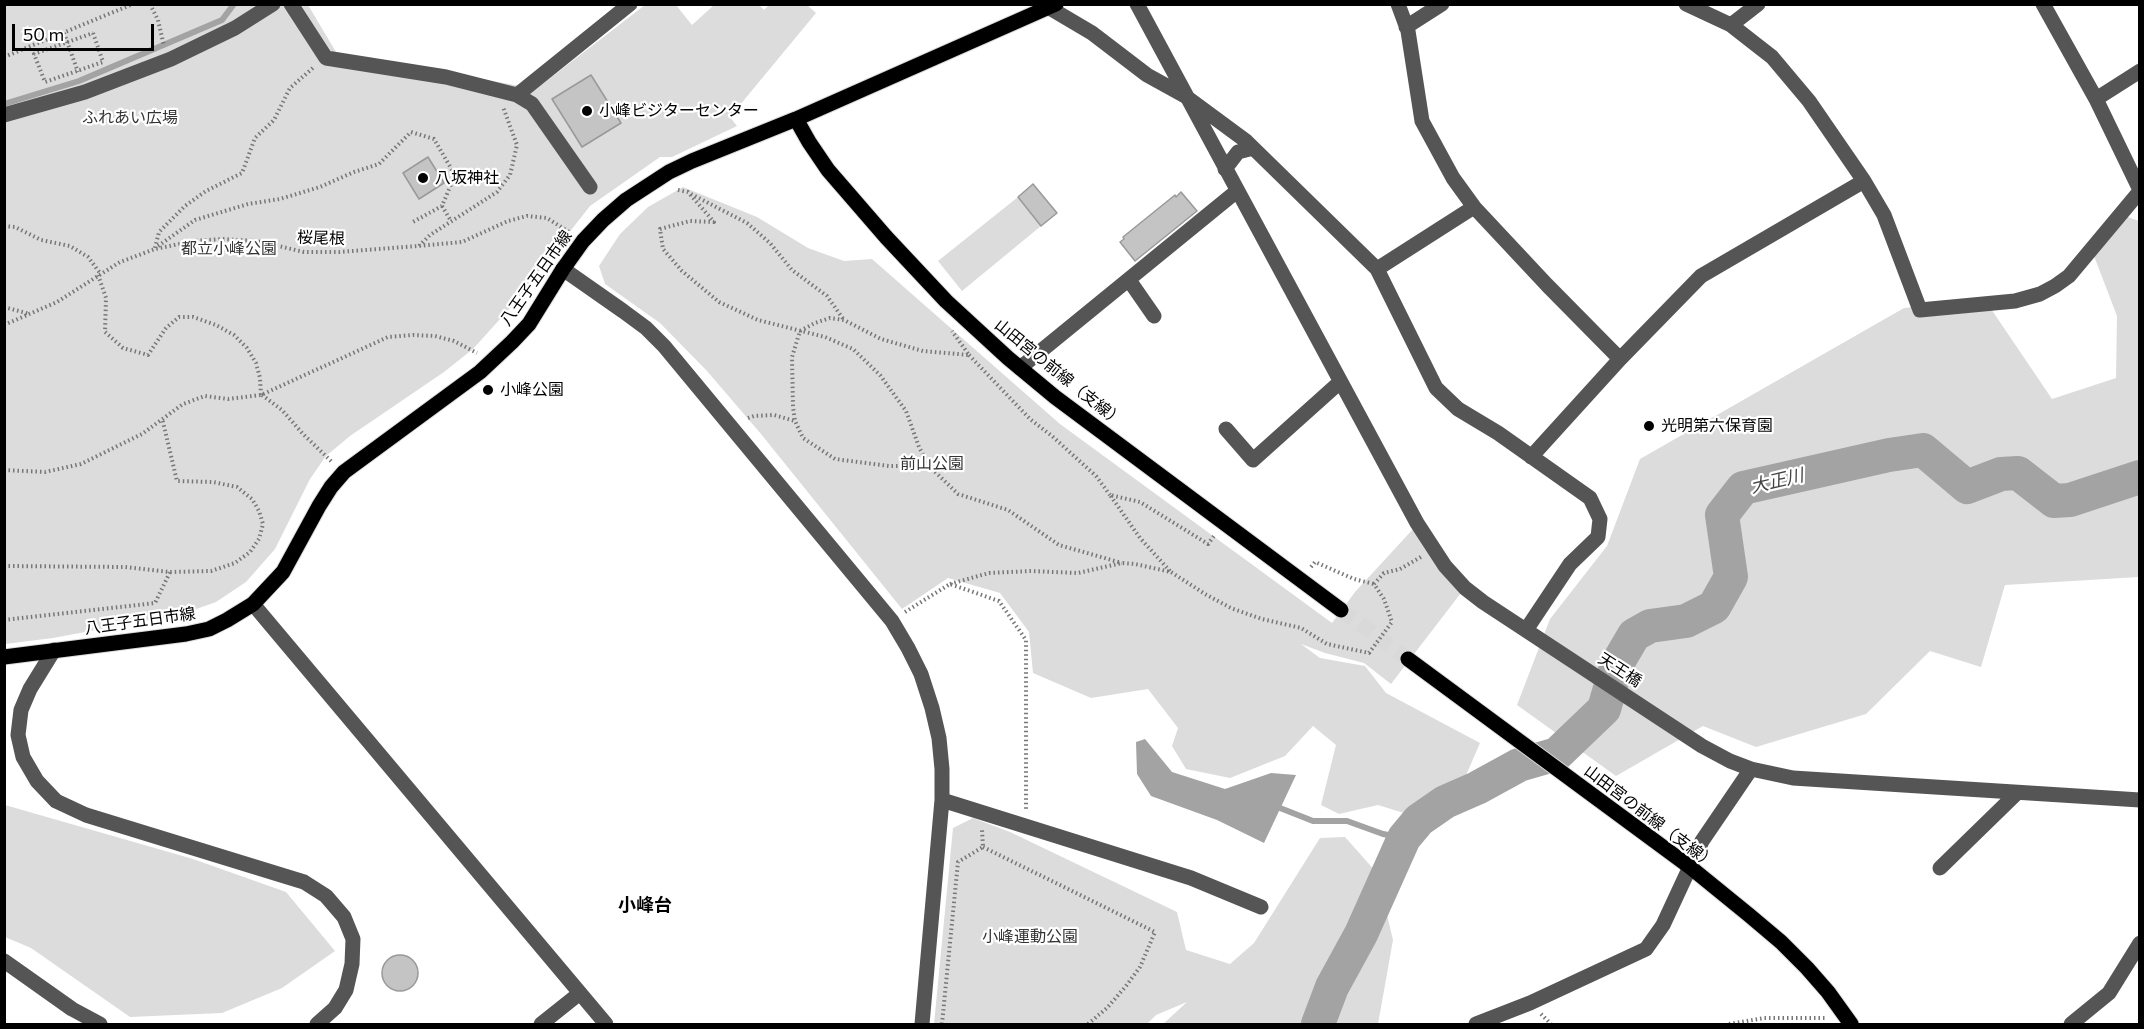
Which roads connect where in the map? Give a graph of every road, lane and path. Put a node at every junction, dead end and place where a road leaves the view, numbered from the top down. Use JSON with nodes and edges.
{"nodes":[{"id":1,"x":133,"y":4,"type":"edge"},
{"id":2,"x":150,"y":4,"type":"edge"},
{"id":3,"x":273,"y":4,"type":"edge"},
{"id":4,"x":291,"y":4,"type":"edge"},
{"id":5,"x":630,"y":4,"type":"edge"},
{"id":6,"x":1137,"y":4,"type":"edge"},
{"id":7,"x":1398,"y":4,"type":"edge"},
{"id":8,"x":1442,"y":4,"type":"edge"},
{"id":9,"x":1686,"y":4,"type":"edge"},
{"id":10,"x":1758,"y":4,"type":"edge"},
{"id":11,"x":2043,"y":4,"type":"edge"},
{"id":12,"x":1050,"y":6,"type":"edge"},
{"id":13,"x":1731,"y":25,"type":"junction"},
{"id":14,"x":1407,"y":27,"type":"junction"},
{"id":15,"x":64,"y":33,"type":"junction"},
{"id":16,"x":161,"y":40,"type":"dead end"},
{"id":17,"x":67,"y":42,"type":"junction"},
{"id":18,"x":4,"y":57,"type":"edge"},
{"id":19,"x":326,"y":58,"type":"junction"},
{"id":20,"x":2139,"y":71,"type":"edge"},
{"id":21,"x":78,"y":74,"type":"junction"},
{"id":22,"x":517,"y":95,"type":"junction"},
{"id":23,"x":1185,"y":96,"type":"junction"},
{"id":24,"x":2096,"y":99,"type":"junction"},
{"id":25,"x":502,"y":106,"type":"dead end"},
{"id":26,"x":4,"y":115,"type":"edge"},
{"id":27,"x":796,"y":119,"type":"junction"},
{"id":28,"x":1253,"y":148,"type":"junction"},
{"id":29,"x":1225,"y":169,"type":"junction"},
{"id":30,"x":1864,"y":181,"type":"junction"},
{"id":31,"x":590,"y":187,"type":"dead end"},
{"id":32,"x":678,"y":190,"type":"dead end"},
{"id":33,"x":2139,"y":190,"type":"edge"},
{"id":34,"x":1237,"y":191,"type":"junction"},
{"id":35,"x":688,"y":192,"type":"junction"},
{"id":36,"x":442,"y":206,"type":"junction"},
{"id":37,"x":1474,"y":207,"type":"junction"},
{"id":38,"x":451,"y":221,"type":"junction"},
{"id":39,"x":411,"y":223,"type":"dead end"},
{"id":40,"x":4,"y":226,"type":"edge"},
{"id":41,"x":575,"y":236,"type":"dead end"},
{"id":42,"x":418,"y":246,"type":"junction"},
{"id":43,"x":155,"y":249,"type":"junction"},
{"id":44,"x":563,"y":269,"type":"junction"},
{"id":45,"x":1377,"y":269,"type":"junction"},
{"id":46,"x":99,"y":274,"type":"junction"},
{"id":47,"x":1129,"y":280,"type":"junction"},
{"id":48,"x":4,"y":307,"type":"edge"},
{"id":49,"x":31,"y":314,"type":"junction"},
{"id":50,"x":1154,"y":316,"type":"dead end"},
{"id":51,"x":844,"y":320,"type":"junction"},
{"id":52,"x":951,"y":325,"type":"dead end"},
{"id":53,"x":4,"y":326,"type":"edge"},
{"id":54,"x":800,"y":331,"type":"junction"},
{"id":55,"x":480,"y":354,"type":"dead end"},
{"id":56,"x":969,"y":355,"type":"junction"},
{"id":57,"x":1620,"y":359,"type":"junction"},
{"id":58,"x":1020,"y":368,"type":"junction"},
{"id":59,"x":1340,"y":382,"type":"junction"},
{"id":60,"x":261,"y":395,"type":"junction"},
{"id":61,"x":162,"y":418,"type":"junction"},
{"id":62,"x":748,"y":418,"type":"dead end"},
{"id":63,"x":795,"y":421,"type":"junction"},
{"id":64,"x":1226,"y":429,"type":"dead end"},
{"id":65,"x":1531,"y":458,"type":"junction"},
{"id":66,"x":929,"y":466,"type":"junction"},
{"id":67,"x":4,"y":470,"type":"edge"},
{"id":68,"x":344,"y":472,"type":"junction"},
{"id":69,"x":1110,"y":495,"type":"junction"},
{"id":70,"x":1214,"y":537,"type":"dead end"},
{"id":71,"x":1421,"y":558,"type":"dead end"},
{"id":72,"x":1122,"y":563,"type":"junction"},
{"id":73,"x":4,"y":566,"type":"edge"},
{"id":74,"x":1309,"y":570,"type":"dead end"},
{"id":75,"x":170,"y":572,"type":"junction"},
{"id":76,"x":1171,"y":572,"type":"junction"},
{"id":77,"x":950,"y":584,"type":"junction"},
{"id":78,"x":1374,"y":584,"type":"junction"},
{"id":79,"x":253,"y":604,"type":"junction"},
{"id":80,"x":1341,"y":610,"type":"tunnel mouth"},
{"id":81,"x":4,"y":620,"type":"edge"},
{"id":82,"x":892,"y":621,"type":"junction"},
{"id":83,"x":1526,"y":630,"type":"junction"},
{"id":84,"x":54,"y":650,"type":"junction"},
{"id":85,"x":4,"y":657,"type":"edge"},
{"id":86,"x":1408,"y":659,"type":"tunnel mouth"},
{"id":87,"x":1751,"y":769,"type":"junction"},
{"id":88,"x":2018,"y":793,"type":"junction"},
{"id":89,"x":942,"y":800,"type":"junction"},
{"id":90,"x":2139,"y":801,"type":"edge"},
{"id":91,"x":1026,"y":806,"type":"dead end"},
{"id":92,"x":982,"y":822,"type":"dead end"},
{"id":93,"x":983,"y":847,"type":"junction"},
{"id":94,"x":1690,"y":867,"type":"junction"},
{"id":95,"x":1940,"y":868,"type":"dead end"},
{"id":96,"x":1261,"y":907,"type":"dead end"},
{"id":97,"x":2139,"y":943,"type":"edge"},
{"id":98,"x":4,"y":961,"type":"edge"},
{"id":99,"x":580,"y":993,"type":"junction"},
{"id":100,"x":1849,"y":1021,"type":"edge"},
{"id":101,"x":100,"y":1024,"type":"edge"},
{"id":102,"x":317,"y":1024,"type":"edge"},
{"id":103,"x":541,"y":1024,"type":"edge"},
{"id":104,"x":606,"y":1024,"type":"edge"},
{"id":105,"x":922,"y":1024,"type":"edge"},
{"id":106,"x":942,"y":1024,"type":"edge"},
{"id":107,"x":1088,"y":1024,"type":"edge"},
{"id":108,"x":1476,"y":1024,"type":"edge"},
{"id":109,"x":1729,"y":1024,"type":"edge"},
{"id":110,"x":2070,"y":1024,"type":"edge"}],
"edges":[{"from":1,"to":15,"type":"path"},
{"from":2,"to":16,"type":"path"},
{"from":3,"to":26,"type":"street"},
{"from":4,"to":19,"type":"street"},
{"from":5,"to":22,"type":"street"},
{"from":6,"to":23,"type":"street","name":"天王橋"},
{"from":7,"to":14,"type":"street"},
{"from":8,"to":14,"type":"street"},
{"from":9,"to":13,"type":"street"},
{"from":10,"to":13,"type":"street"},
{"from":11,"to":24,"type":"street"},
{"from":12,"to":23,"type":"street"},
{"from":12,"to":27,"type":"main road","name":"八王子五日市線"},
{"from":13,"to":30,"type":"street"},
{"from":14,"to":37,"type":"street"},
{"from":15,"to":17,"type":"path"},
{"from":15,"to":18,"type":"path"},
{"from":17,"to":21,"type":"path"},
{"from":17,"to":21,"type":"path"},
{"from":17,"to":21,"type":"path"},
{"from":19,"to":22,"type":"street"},
{"from":19,"to":43,"type":"path"},
{"from":20,"to":24,"type":"street"},
{"from":22,"to":31,"type":"street"},
{"from":23,"to":28,"type":"street"},
{"from":23,"to":29,"type":"street","name":"天王橋"},
{"from":24,"to":33,"type":"street"},
{"from":25,"to":38,"type":"path"},
{"from":27,"to":44,"type":"main road","name":"八王子五日市線"},
{"from":27,"to":58,"type":"main road","name":"山田宮の前線（支線）"},
{"from":28,"to":29,"type":"street"},
{"from":28,"to":45,"type":"street"},
{"from":29,"to":34,"type":"street","name":"天王橋"},
{"from":30,"to":33,"type":"street"},
{"from":30,"to":57,"type":"street"},
{"from":32,"to":35,"type":"path"},
{"from":34,"to":47,"type":"street"},
{"from":34,"to":59,"type":"street","name":"天王橋"},
{"from":35,"to":51,"type":"path"},
{"from":35,"to":54,"type":"path"},
{"from":36,"to":38,"type":"path"},
{"from":36,"to":39,"type":"path"},
{"from":36,"to":43,"type":"path"},
{"from":37,"to":45,"type":"street"},
{"from":37,"to":57,"type":"street"},
{"from":38,"to":42,"type":"path"},
{"from":40,"to":46,"type":"path"},
{"from":41,"to":42,"type":"path","name":"桜尾根"},
{"from":42,"to":43,"type":"path","name":"桜尾根"},
{"from":43,"to":46,"type":"path","name":"桜尾根"},
{"from":44,"to":68,"type":"main road","name":"八王子五日市線"},
{"from":44,"to":82,"type":"street"},
{"from":45,"to":65,"type":"street"},
{"from":46,"to":49,"type":"path","name":"桜尾根"},
{"from":46,"to":60,"type":"path"},
{"from":47,"to":50,"type":"street"},
{"from":47,"to":58,"type":"street"},
{"from":48,"to":49,"type":"path"},
{"from":49,"to":53,"type":"path","name":"桜尾根"},
{"from":51,"to":54,"type":"path"},
{"from":51,"to":56,"type":"path"},
{"from":52,"to":56,"type":"path"},
{"from":54,"to":63,"type":"path"},
{"from":54,"to":66,"type":"path"},
{"from":55,"to":60,"type":"path"},
{"from":56,"to":69,"type":"path"},
{"from":57,"to":65,"type":"street"},
{"from":58,"to":80,"type":"main road","name":"山田宮の前線（支線）"},
{"from":59,"to":64,"type":"street"},
{"from":59,"to":83,"type":"street","name":"天王橋"},
{"from":60,"to":61,"type":"path"},
{"from":60,"to":68,"type":"path"},
{"from":61,"to":67,"type":"path"},
{"from":61,"to":75,"type":"path"},
{"from":62,"to":63,"type":"path"},
{"from":63,"to":66,"type":"path"},
{"from":65,"to":83,"type":"street"},
{"from":66,"to":72,"type":"path"},
{"from":68,"to":79,"type":"main road","name":"八王子五日市線"},
{"from":69,"to":70,"type":"path"},
{"from":69,"to":76,"type":"path"},
{"from":71,"to":78,"type":"path"},
{"from":72,"to":76,"type":"path"},
{"from":72,"to":77,"type":"path"},
{"from":73,"to":75,"type":"path"},
{"from":74,"to":78,"type":"path"},
{"from":75,"to":81,"type":"path"},
{"from":76,"to":78,"type":"path"},
{"from":77,"to":82,"type":"path"},
{"from":77,"to":91,"type":"path"},
{"from":79,"to":84,"type":"main road","name":"八王子五日市線"},
{"from":79,"to":99,"type":"street"},
{"from":82,"to":89,"type":"street"},
{"from":83,"to":87,"type":"street","name":"天王橋"},
{"from":84,"to":85,"type":"main road","name":"八王子五日市線"},
{"from":84,"to":102,"type":"street"},
{"from":86,"to":94,"type":"main road","name":"山田宮の前線（支線）"},
{"from":87,"to":88,"type":"street","name":"天王橋"},
{"from":87,"to":94,"type":"street"},
{"from":88,"to":90,"type":"street","name":"天王橋"},
{"from":88,"to":95,"type":"street"},
{"from":89,"to":96,"type":"street"},
{"from":89,"to":105,"type":"street"},
{"from":92,"to":93,"type":"path"},
{"from":93,"to":106,"type":"path"},
{"from":93,"to":107,"type":"path"},
{"from":94,"to":100,"type":"main road","name":"山田宮の前線（支線）"},
{"from":94,"to":108,"type":"street"},
{"from":97,"to":110,"type":"street"},
{"from":98,"to":101,"type":"street"},
{"from":99,"to":103,"type":"street"},
{"from":99,"to":104,"type":"street"},
{"from":100,"to":109,"type":"path"}]}
